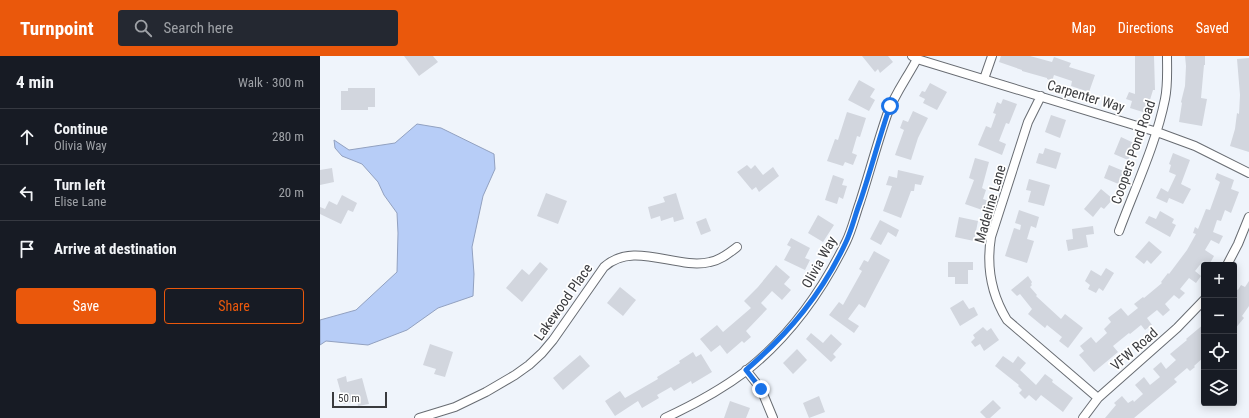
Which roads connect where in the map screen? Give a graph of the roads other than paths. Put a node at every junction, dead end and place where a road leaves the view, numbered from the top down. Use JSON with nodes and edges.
{"nodes":[{"id":1,"x":992,"y":56,"type":"edge"},
{"id":2,"x":1167,"y":56,"type":"edge"},
{"id":3,"x":914,"y":58,"type":"edge"},
{"id":4,"x":984,"y":80,"type":"junction"},
{"id":5,"x":1041,"y":96,"type":"junction"},
{"id":6,"x":1157,"y":132,"type":"junction"},
{"id":7,"x":1249,"y":173,"type":"edge"},
{"id":8,"x":1249,"y":217,"type":"edge"},
{"id":9,"x":1119,"y":231,"type":"dead end"},
{"id":10,"x":737,"y":247,"type":"dead end"},
{"id":11,"x":1229,"y":262,"type":"edge"},
{"id":12,"x":1201,"y":303,"type":"edge"},
{"id":13,"x":746,"y":370,"type":"junction"},
{"id":14,"x":1098,"y":398,"type":"junction"},
{"id":15,"x":420,"y":418,"type":"edge"},
{"id":16,"x":665,"y":418,"type":"edge"},
{"id":17,"x":773,"y":418,"type":"edge"},
{"id":18,"x":1083,"y":418,"type":"edge"}],
"edges":[{"from":1,"to":4,"type":"street"},
{"from":2,"to":6,"type":"street","name":"Coopers Pond Road"},
{"from":3,"to":4,"type":"street","name":"Carpenter Way"},
{"from":3,"to":13,"type":"street","name":"Olivia Way"},
{"from":4,"to":5,"type":"street","name":"Carpenter Way"},
{"from":5,"to":6,"type":"street","name":"Carpenter Way"},
{"from":5,"to":14,"type":"street","name":"Madeline Lane"},
{"from":6,"to":7,"type":"street","name":"Carpenter Way"},
{"from":6,"to":9,"type":"street","name":"Coopers Pond Road"},
{"from":8,"to":11,"type":"street"},
{"from":10,"to":15,"type":"street","name":"Lakewood Place"},
{"from":12,"to":14,"type":"street","name":"VFW Road"},
{"from":13,"to":16,"type":"street","name":"Olivia Way"},
{"from":13,"to":17,"type":"street"},
{"from":14,"to":18,"type":"street","name":"VFW Road"}]}
